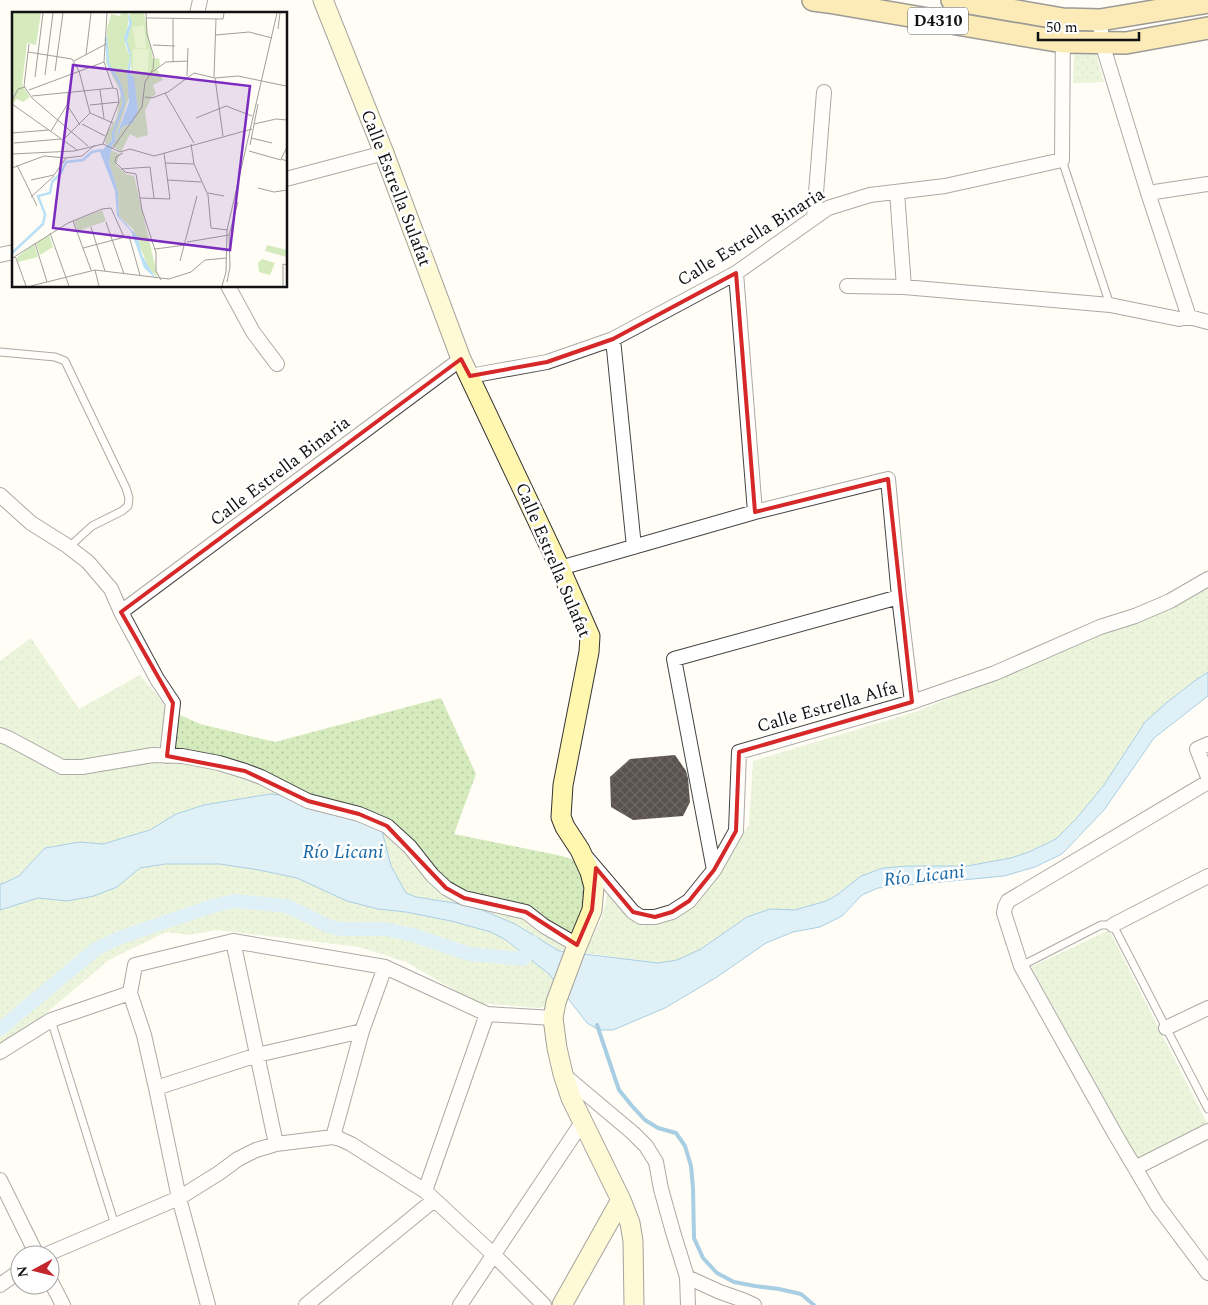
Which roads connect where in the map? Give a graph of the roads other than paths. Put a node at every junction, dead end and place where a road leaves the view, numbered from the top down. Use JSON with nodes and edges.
{"nodes":[{"id":1,"x":323,"y":0,"type":"edge"},
{"id":2,"x":813,"y":0,"type":"edge"},
{"id":3,"x":952,"y":0,"type":"edge"},
{"id":4,"x":1208,"y":2,"type":"edge"},
{"id":5,"x":1063,"y":19,"type":"junction"},
{"id":6,"x":1100,"y":20,"type":"junction"},
{"id":7,"x":1208,"y":28,"type":"edge"},
{"id":8,"x":1063,"y":42,"type":"junction"},
{"id":9,"x":1102,"y":43,"type":"junction"},
{"id":10,"x":824,"y":92,"type":"dead end"},
{"id":11,"x":384,"y":153,"type":"junction"},
{"id":12,"x":1062,"y":160,"type":"junction"},
{"id":13,"x":288,"y":177,"type":"edge"},
{"id":14,"x":1208,"y":184,"type":"edge"},
{"id":15,"x":897,"y":192,"type":"junction"},
{"id":16,"x":1148,"y":193,"type":"junction"},
{"id":17,"x":814,"y":218,"type":"junction"},
{"id":18,"x":736,"y":272,"type":"junction"},
{"id":19,"x":847,"y":286,"type":"dead end"},
{"id":20,"x":904,"y":287,"type":"junction"},
{"id":21,"x":229,"y":288,"type":"edge"},
{"id":22,"x":1110,"y":305,"type":"junction"},
{"id":23,"x":1189,"y":317,"type":"junction"},
{"id":24,"x":1208,"y":322,"type":"edge"},
{"id":25,"x":614,"y":339,"type":"junction"},
{"id":26,"x":0,"y":352,"type":"edge"},
{"id":27,"x":277,"y":364,"type":"dead end"},
{"id":28,"x":466,"y":368,"type":"junction"},
{"id":29,"x":0,"y":495,"type":"edge"},
{"id":30,"x":755,"y":512,"type":"junction"},
{"id":31,"x":634,"y":546,"type":"junction"},
{"id":32,"x":69,"y":547,"type":"junction"},
{"id":33,"x":560,"y":568,"type":"junction"},
{"id":34,"x":1208,"y":579,"type":"edge"},
{"id":35,"x":899,"y":597,"type":"junction"},
{"id":36,"x":121,"y":612,"type":"junction"},
{"id":37,"x":912,"y":702,"type":"junction"},
{"id":38,"x":0,"y":735,"type":"edge"},
{"id":39,"x":1208,"y":744,"type":"edge"},
{"id":40,"x":167,"y":756,"type":"junction"},
{"id":41,"x":1208,"y":777,"type":"edge"},
{"id":42,"x":1208,"y":782,"type":"edge"},
{"id":43,"x":580,"y":850,"type":"junction"},
{"id":44,"x":714,"y":870,"type":"junction"},
{"id":45,"x":1208,"y":876,"type":"edge"},
{"id":46,"x":1113,"y":925,"type":"junction"},
{"id":47,"x":233,"y":941,"type":"junction"},
{"id":48,"x":576,"y":948,"type":"junction"},
{"id":49,"x":1021,"y":966,"type":"junction"},
{"id":50,"x":385,"y":967,"type":"junction"},
{"id":51,"x":130,"y":993,"type":"junction"},
{"id":52,"x":1208,"y":1008,"type":"edge"},
{"id":53,"x":554,"y":1010,"type":"junction"},
{"id":54,"x":487,"y":1014,"type":"junction"},
{"id":55,"x":51,"y":1020,"type":"junction"},
{"id":56,"x":1166,"y":1028,"type":"junction"},
{"id":57,"x":362,"y":1031,"type":"junction"},
{"id":58,"x":0,"y":1052,"type":"edge"},
{"id":59,"x":257,"y":1055,"type":"junction"},
{"id":60,"x":563,"y":1074,"type":"junction"},
{"id":61,"x":156,"y":1088,"type":"junction"},
{"id":62,"x":1208,"y":1109,"type":"edge"},
{"id":63,"x":583,"y":1121,"type":"junction"},
{"id":64,"x":1208,"y":1131,"type":"edge"},
{"id":65,"x":334,"y":1137,"type":"junction"},
{"id":66,"x":276,"y":1144,"type":"junction"},
{"id":67,"x":1135,"y":1168,"type":"junction"},
{"id":68,"x":0,"y":1180,"type":"edge"},
{"id":69,"x":429,"y":1196,"type":"junction"},
{"id":70,"x":179,"y":1198,"type":"junction"},
{"id":71,"x":621,"y":1200,"type":"junction"},
{"id":72,"x":115,"y":1225,"type":"junction"},
{"id":73,"x":32,"y":1245,"type":"edge"},
{"id":74,"x":60,"y":1249,"type":"edge"},
{"id":75,"x":494,"y":1255,"type":"junction"},
{"id":76,"x":1208,"y":1273,"type":"edge"},
{"id":77,"x":687,"y":1277,"type":"junction"},
{"id":78,"x":208,"y":1305,"type":"edge"},
{"id":79,"x":306,"y":1305,"type":"edge"},
{"id":80,"x":460,"y":1305,"type":"edge"},
{"id":81,"x":544,"y":1305,"type":"edge"},
{"id":82,"x":562,"y":1305,"type":"edge"},
{"id":83,"x":634,"y":1305,"type":"edge"},
{"id":84,"x":688,"y":1305,"type":"edge"},
{"id":85,"x":754,"y":1305,"type":"edge"}],
"edges":[{"from":1,"to":11,"type":"street","name":"Calle Estrella Sulafat"},
{"from":2,"to":8,"type":"main road","number":"D4310"},
{"from":3,"to":5,"type":"main road","number":"D4310"},
{"from":4,"to":6,"type":"main road","number":"D4310"},
{"from":5,"to":6,"type":"main road","number":"D4310"},
{"from":5,"to":8,"type":"street"},
{"from":6,"to":9,"type":"street"},
{"from":7,"to":9,"type":"main road","number":"D4310"},
{"from":8,"to":9,"type":"main road","number":"D4310"},
{"from":8,"to":12,"type":"street"},
{"from":9,"to":16,"type":"street"},
{"from":10,"to":17,"type":"street"},
{"from":11,"to":13,"type":"street"},
{"from":11,"to":28,"type":"street","name":"Calle Estrella Sulafat"},
{"from":12,"to":15,"type":"street","name":"Calle Estrella Binaria"},
{"from":12,"to":22,"type":"lane"},
{"from":14,"to":16,"type":"street"},
{"from":15,"to":17,"type":"street","name":"Calle Estrella Binaria"},
{"from":15,"to":20,"type":"street"},
{"from":16,"to":23,"type":"street"},
{"from":17,"to":18,"type":"street","name":"Calle Estrella Binaria"},
{"from":18,"to":25,"type":"street","name":"Calle Estrella Binaria"},
{"from":18,"to":30,"type":"street"},
{"from":19,"to":20,"type":"street"},
{"from":20,"to":22,"type":"street"},
{"from":21,"to":27,"type":"street"},
{"from":22,"to":23,"type":"street"},
{"from":23,"to":24,"type":"street"},
{"from":25,"to":28,"type":"street","name":"Calle Estrella Binaria"},
{"from":25,"to":31,"type":"street"},
{"from":26,"to":32,"type":"lane"},
{"from":28,"to":33,"type":"street","name":"Calle Estrella Sulafat"},
{"from":28,"to":36,"type":"street","name":"Calle Estrella Binaria"},
{"from":29,"to":32,"type":"street"},
{"from":30,"to":31,"type":"street"},
{"from":30,"to":35,"type":"street"},
{"from":31,"to":33,"type":"street"},
{"from":32,"to":36,"type":"street"},
{"from":33,"to":43,"type":"street","name":"Calle Estrella Sulafat"},
{"from":34,"to":37,"type":"street","name":"Calle Estrella Alfa"},
{"from":35,"to":37,"type":"street"},
{"from":35,"to":44,"type":"street"},
{"from":36,"to":40,"type":"street"},
{"from":37,"to":44,"type":"street","name":"Calle Estrella Alfa"},
{"from":38,"to":40,"type":"street"},
{"from":39,"to":41,"type":"street"},
{"from":40,"to":48,"type":"street"},
{"from":42,"to":49,"type":"street"},
{"from":43,"to":44,"type":"street","name":"Calle Estrella Alfa"},
{"from":43,"to":48,"type":"street","name":"Calle Estrella Sulafat"},
{"from":45,"to":46,"type":"street"},
{"from":46,"to":49,"type":"lane"},
{"from":46,"to":56,"type":"lane"},
{"from":47,"to":50,"type":"street"},
{"from":47,"to":51,"type":"street"},
{"from":47,"to":59,"type":"street"},
{"from":48,"to":53,"type":"street","name":"Calle Estrella Sulafat"},
{"from":49,"to":67,"type":"street"},
{"from":50,"to":54,"type":"street"},
{"from":50,"to":57,"type":"street"},
{"from":51,"to":55,"type":"street"},
{"from":51,"to":61,"type":"street"},
{"from":52,"to":56,"type":"street"},
{"from":53,"to":54,"type":"street"},
{"from":53,"to":60,"type":"street","name":"Calle Estrella Sulafat"},
{"from":54,"to":69,"type":"street"},
{"from":55,"to":58,"type":"street"},
{"from":55,"to":72,"type":"lane"},
{"from":56,"to":62,"type":"lane"},
{"from":57,"to":59,"type":"street"},
{"from":57,"to":65,"type":"street"},
{"from":59,"to":61,"type":"street"},
{"from":59,"to":66,"type":"street"},
{"from":60,"to":63,"type":"street","name":"Calle Estrella Sulafat"},
{"from":60,"to":77,"type":"street"},
{"from":61,"to":70,"type":"street"},
{"from":63,"to":71,"type":"street","name":"Calle Estrella Sulafat"},
{"from":63,"to":75,"type":"street"},
{"from":64,"to":67,"type":"street"},
{"from":65,"to":66,"type":"street"},
{"from":65,"to":69,"type":"street"},
{"from":66,"to":70,"type":"street"},
{"from":67,"to":76,"type":"street"},
{"from":68,"to":73,"type":"street"},
{"from":69,"to":75,"type":"street"},
{"from":69,"to":79,"type":"street"},
{"from":70,"to":72,"type":"street"},
{"from":70,"to":78,"type":"street"},
{"from":71,"to":82,"type":"street"},
{"from":71,"to":83,"type":"street","name":"Calle Estrella Sulafat"},
{"from":72,"to":74,"type":"street"},
{"from":75,"to":80,"type":"street"},
{"from":75,"to":81,"type":"street"},
{"from":77,"to":84,"type":"street"},
{"from":77,"to":85,"type":"street"}]}
